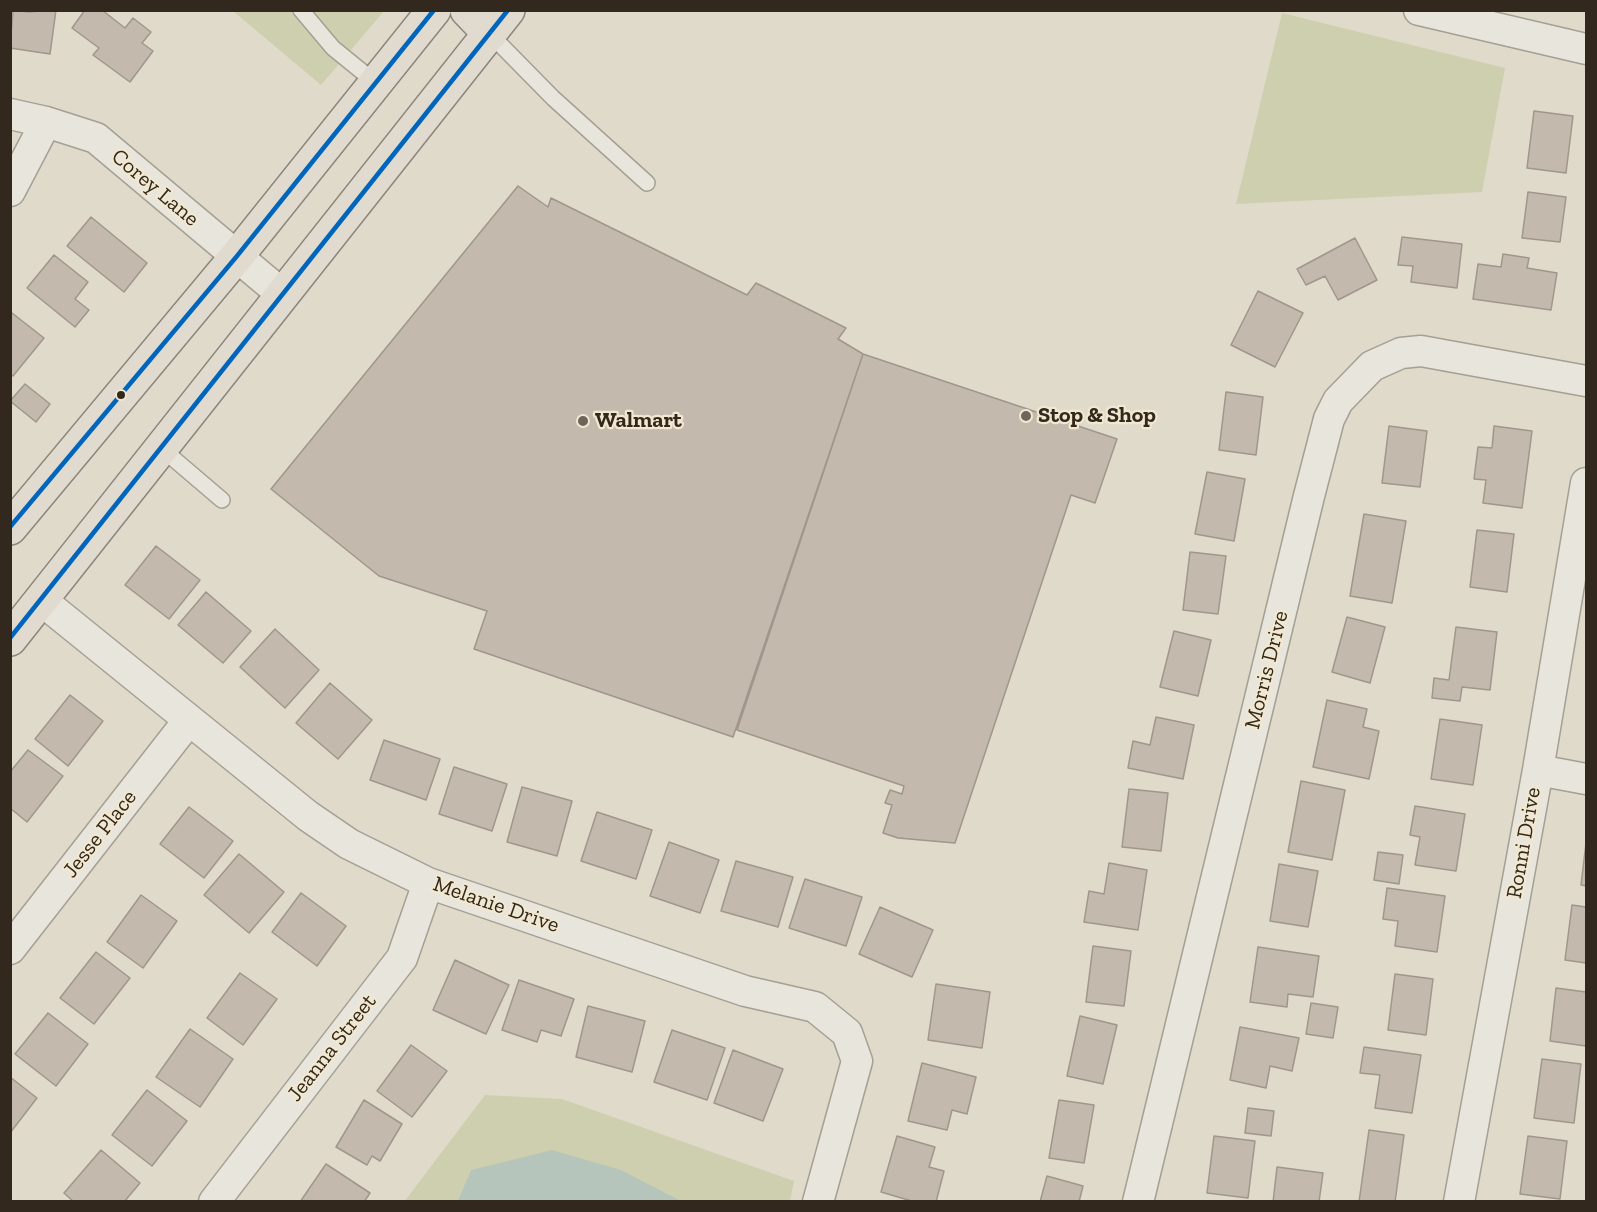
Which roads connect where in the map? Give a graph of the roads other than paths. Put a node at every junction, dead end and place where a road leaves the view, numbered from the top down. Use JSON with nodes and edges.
{"nodes":[{"id":1,"x":301,"y":10,"type":"edge"},
{"id":2,"x":434,"y":10,"type":"edge"},
{"id":3,"x":467,"y":10,"type":"edge"},
{"id":4,"x":1419,"y":10,"type":"edge"},
{"id":5,"x":499,"y":22,"type":"edge"},
{"id":6,"x":1587,"y":49,"type":"edge"},
{"id":7,"x":375,"y":83,"type":"junction"},
{"id":8,"x":10,"y":114,"type":"edge"},
{"id":9,"x":45,"y":122,"type":"junction"},
{"id":10,"x":647,"y":183,"type":"dead end"},
{"id":11,"x":10,"y":191,"type":"edge"},
{"id":12,"x":237,"y":256,"type":"junction"},
{"id":13,"x":283,"y":295,"type":"junction"},
{"id":14,"x":1587,"y":381,"type":"edge"},
{"id":15,"x":161,"y":448,"type":"junction"},
{"id":16,"x":1587,"y":483,"type":"edge"},
{"id":17,"x":222,"y":500,"type":"dead end"},
{"id":18,"x":10,"y":528,"type":"edge"},
{"id":19,"x":41,"y":600,"type":"junction"},
{"id":20,"x":10,"y":639,"type":"edge"},
{"id":21,"x":189,"y":720,"type":"junction"},
{"id":22,"x":1538,"y":770,"type":"junction"},
{"id":23,"x":1587,"y":779,"type":"edge"},
{"id":24,"x":428,"y":883,"type":"junction"},
{"id":25,"x":10,"y":949,"type":"edge"},
{"id":26,"x":214,"y":1202,"type":"edge"},
{"id":27,"x":818,"y":1202,"type":"edge"},
{"id":28,"x":1138,"y":1202,"type":"edge"},
{"id":29,"x":1459,"y":1202,"type":"edge"}],
"edges":[{"from":1,"to":7,"type":"lane"},
{"from":2,"to":7,"type":"main road"},
{"from":3,"to":5,"type":"main road"},
{"from":4,"to":6,"type":"street"},
{"from":5,"to":10,"type":"lane"},
{"from":5,"to":13,"type":"main road"},
{"from":7,"to":12,"type":"main road"},
{"from":8,"to":9,"type":"street","name":"Corey Lane"},
{"from":9,"to":11,"type":"street"},
{"from":9,"to":12,"type":"street","name":"Corey Lane"},
{"from":12,"to":13,"type":"street","name":"Corey Lane"},
{"from":12,"to":18,"type":"main road"},
{"from":13,"to":15,"type":"main road"},
{"from":14,"to":28,"type":"street","name":"Morris Drive"},
{"from":15,"to":17,"type":"lane"},
{"from":15,"to":19,"type":"main road"},
{"from":16,"to":22,"type":"street","name":"Ronni Drive"},
{"from":19,"to":20,"type":"main road"},
{"from":19,"to":21,"type":"street","name":"Melanie Drive"},
{"from":21,"to":24,"type":"street","name":"Melanie Drive"},
{"from":21,"to":25,"type":"street","name":"Jesse Place"},
{"from":22,"to":23,"type":"street"},
{"from":22,"to":29,"type":"street","name":"Ronni Drive"},
{"from":24,"to":26,"type":"street","name":"Jeanna Street"},
{"from":24,"to":27,"type":"street","name":"Melanie Drive"}]}
